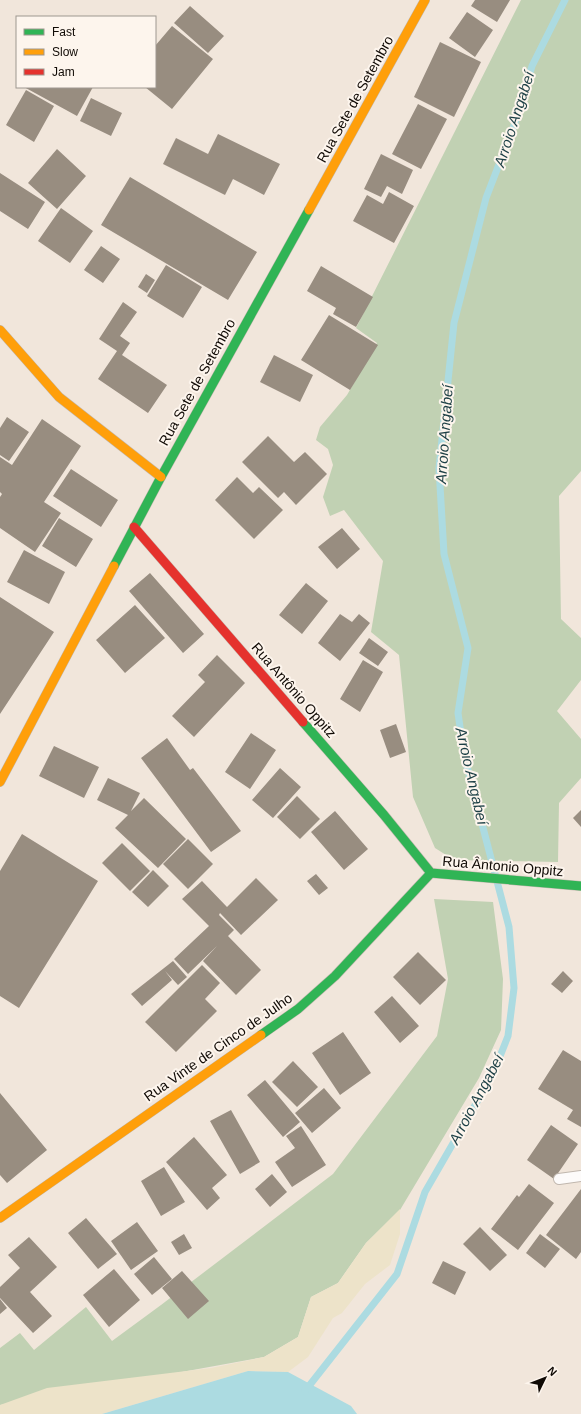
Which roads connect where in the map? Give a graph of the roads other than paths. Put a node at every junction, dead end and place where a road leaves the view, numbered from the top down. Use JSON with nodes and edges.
{"nodes":[{"id":1,"x":425,"y":0,"type":"edge"},
{"id":2,"x":0,"y":330,"type":"edge"},
{"id":3,"x":161,"y":477,"type":"junction"},
{"id":4,"x":134,"y":527,"type":"junction"},
{"id":5,"x":0,"y":782,"type":"edge"},
{"id":6,"x":431,"y":873,"type":"junction"},
{"id":7,"x":577,"y":886,"type":"edge"},
{"id":8,"x":581,"y":892,"type":"edge"},
{"id":9,"x":581,"y":1176,"type":"edge"},
{"id":10,"x":559,"y":1179,"type":"dead end"},
{"id":11,"x":0,"y":1218,"type":"edge"}],
"edges":[{"from":1,"to":3,"type":"street","name":"Rua Sete de Setembro"},
{"from":2,"to":3,"type":"street"},
{"from":3,"to":4,"type":"street","name":"Rua Sete de Setembro"},
{"from":4,"to":5,"type":"street","name":"Rua Sete de Setembro"},
{"from":4,"to":6,"type":"street","name":"Rua Antônio Oppitz"},
{"from":6,"to":7,"type":"street","name":"Rua Ântonio Oppitz"},
{"from":6,"to":11,"type":"street","name":"Rua Vinte de Cinco de Julho"},
{"from":7,"to":8,"type":"street","name":"Rua Ântonio Oppitz"},
{"from":9,"to":10,"type":"lane"}]}
